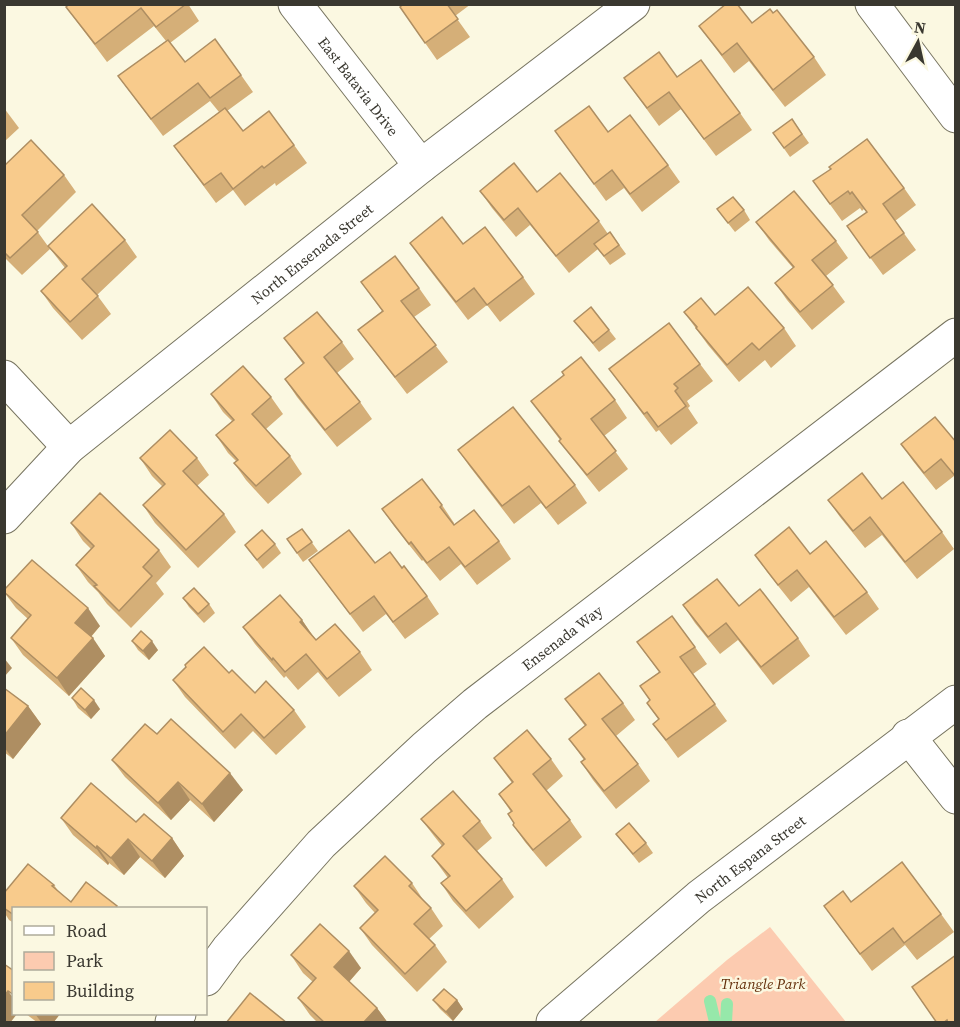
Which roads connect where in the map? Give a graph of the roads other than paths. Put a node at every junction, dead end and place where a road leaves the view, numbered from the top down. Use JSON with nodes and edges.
{"nodes":[{"id":1,"x":295,"y":4,"type":"edge"},
{"id":2,"x":633,"y":4,"type":"edge"},
{"id":3,"x":872,"y":4,"type":"edge"},
{"id":4,"x":956,"y":116,"type":"edge"},
{"id":5,"x":421,"y":166,"type":"junction"},
{"id":6,"x":956,"y":335,"type":"edge"},
{"id":7,"x":4,"y":377,"type":"edge"},
{"id":8,"x":69,"y":447,"type":"junction"},
{"id":9,"x":4,"y":517,"type":"edge"},
{"id":10,"x":956,"y":702,"type":"edge"},
{"id":11,"x":908,"y":736,"type":"junction"},
{"id":12,"x":956,"y":797,"type":"edge"},
{"id":13,"x":207,"y":978,"type":"edge"},
{"id":14,"x":553,"y":1023,"type":"edge"}],
"edges":[{"from":1,"to":5,"type":"street","name":"East Batavia Drive"},
{"from":2,"to":5,"type":"street","name":"North Ensenada Street"},
{"from":3,"to":4,"type":"street"},
{"from":5,"to":8,"type":"street","name":"North Ensenada Street"},
{"from":6,"to":13,"type":"street","name":"Ensenada Way"},
{"from":7,"to":8,"type":"street"},
{"from":8,"to":9,"type":"street","name":"North Ensenada Street"},
{"from":10,"to":11,"type":"street","name":"North Espana Street"},
{"from":11,"to":12,"type":"street"},
{"from":11,"to":14,"type":"street","name":"North Espana Street"}]}
